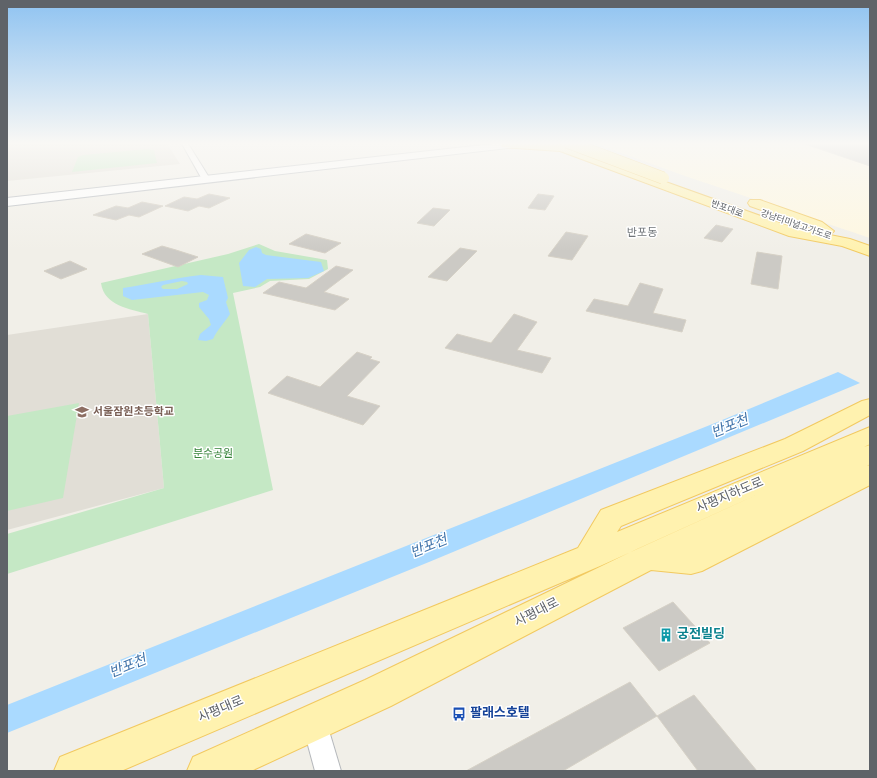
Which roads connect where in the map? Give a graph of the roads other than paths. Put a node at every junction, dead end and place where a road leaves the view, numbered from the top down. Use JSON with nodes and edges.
{"nodes":[{"id":1,"x":179,"y":178,"type":"edge"},
{"id":2,"x":187,"y":178,"type":"edge"},
{"id":3,"x":644,"y":178,"type":"edge"},
{"id":4,"x":664,"y":178,"type":"edge"},
{"id":5,"x":7,"y":194,"type":"edge"},
{"id":6,"x":746,"y":200,"type":"dead end"},
{"id":7,"x":7,"y":202,"type":"edge"},
{"id":8,"x":845,"y":242,"type":"junction"},
{"id":9,"x":870,"y":251,"type":"edge"},
{"id":10,"x":870,"y":406,"type":"edge"},
{"id":11,"x":870,"y":436,"type":"edge"},
{"id":12,"x":870,"y":454,"type":"edge"},
{"id":13,"x":870,"y":474,"type":"edge"},
{"id":14,"x":589,"y":557,"type":"junction"},
{"id":15,"x":648,"y":558,"type":"junction"},
{"id":16,"x":315,"y":723,"type":"junction"},
{"id":17,"x":74,"y":771,"type":"edge"},
{"id":18,"x":206,"y":771,"type":"edge"},
{"id":19,"x":328,"y":771,"type":"edge"}],
"edges":[{"from":1,"to":5,"type":"main road"},
{"from":2,"to":7,"type":"main road"},
{"from":3,"to":8,"type":"main road","name":"반포대로"},
{"from":4,"to":8,"type":"main road","name":"강남터미널고가도로","bridge":true},
{"from":6,"to":8,"type":"main road","name":"반포대로"},
{"from":8,"to":9,"type":"main road","name":"반포대로"},
{"from":10,"to":14,"type":"main road"},
{"from":11,"to":14,"type":"main road","name":"사평지하도로"},
{"from":12,"to":15,"type":"main road","name":"사평지하도로"},
{"from":13,"to":15,"type":"main road"},
{"from":14,"to":17,"type":"main road","name":"사평대로"},
{"from":15,"to":16,"type":"main road","name":"사평대로"},
{"from":16,"to":18,"type":"main road","name":"사평대로"},
{"from":16,"to":19,"type":"street"}]}
